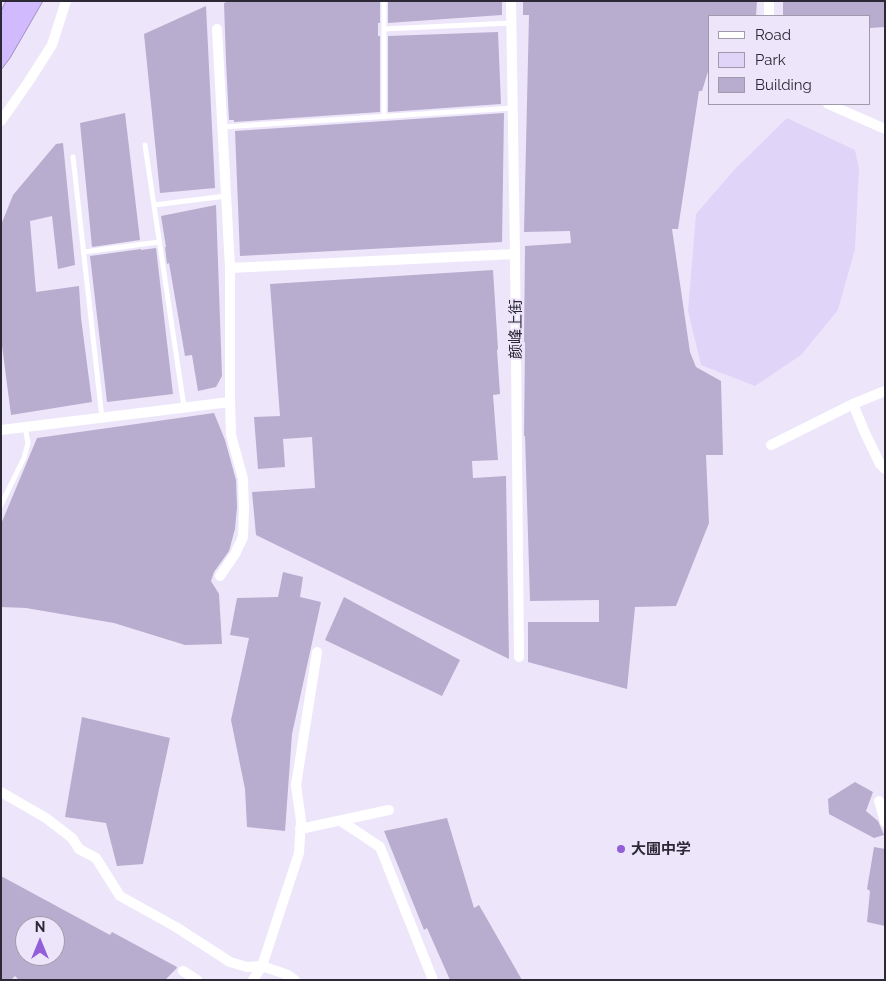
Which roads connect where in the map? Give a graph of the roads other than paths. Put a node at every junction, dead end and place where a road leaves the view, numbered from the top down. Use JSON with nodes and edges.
{"nodes":[{"id":1,"x":66,"y":1,"type":"edge"},
{"id":2,"x":384,"y":1,"type":"edge"},
{"id":3,"x":511,"y":1,"type":"edge"},
{"id":4,"x":768,"y":1,"type":"edge"},
{"id":5,"x":769,"y":15,"type":"edge"},
{"id":6,"x":512,"y":23,"type":"junction"},
{"id":7,"x":217,"y":29,"type":"dead end"},
{"id":8,"x":384,"y":29,"type":"junction"},
{"id":9,"x":830,"y":105,"type":"edge"},
{"id":10,"x":513,"y":108,"type":"junction"},
{"id":11,"x":384,"y":116,"type":"junction"},
{"id":12,"x":1,"y":121,"type":"edge"},
{"id":13,"x":222,"y":127,"type":"junction"},
{"id":14,"x":885,"y":129,"type":"edge"},
{"id":15,"x":145,"y":145,"type":"dead end"},
{"id":16,"x":73,"y":157,"type":"dead end"},
{"id":17,"x":226,"y":196,"type":"junction"},
{"id":18,"x":154,"y":205,"type":"junction"},
{"id":19,"x":159,"y":242,"type":"junction"},
{"id":20,"x":84,"y":252,"type":"junction"},
{"id":21,"x":515,"y":254,"type":"junction"},
{"id":22,"x":230,"y":268,"type":"junction"},
{"id":23,"x":885,"y":390,"type":"edge"},
{"id":24,"x":230,"y":402,"type":"junction"},
{"id":25,"x":853,"y":404,"type":"junction"},
{"id":26,"x":184,"y":407,"type":"junction"},
{"id":27,"x":102,"y":418,"type":"junction"},
{"id":28,"x":25,"y":427,"type":"junction"},
{"id":29,"x":1,"y":430,"type":"edge"},
{"id":30,"x":771,"y":446,"type":"dead end"},
{"id":31,"x":885,"y":468,"type":"edge"},
{"id":32,"x":1,"y":505,"type":"edge"},
{"id":33,"x":220,"y":576,"type":"dead end"},
{"id":34,"x":317,"y":652,"type":"dead end"},
{"id":35,"x":519,"y":657,"type":"dead end"},
{"id":36,"x":1,"y":792,"type":"edge"},
{"id":37,"x":880,"y":801,"type":"dead end"},
{"id":38,"x":388,"y":810,"type":"dead end"},
{"id":39,"x":342,"y":820,"type":"junction"},
{"id":40,"x":885,"y":822,"type":"edge"},
{"id":41,"x":300,"y":829,"type":"junction"},
{"id":42,"x":262,"y":966,"type":"junction"},
{"id":43,"x":183,"y":972,"type":"dead end"},
{"id":44,"x":197,"y":980,"type":"edge"},
{"id":45,"x":253,"y":980,"type":"edge"},
{"id":46,"x":295,"y":980,"type":"edge"},
{"id":47,"x":433,"y":980,"type":"edge"}],
"edges":[{"from":1,"to":12,"type":"street"},
{"from":2,"to":8,"type":"lane"},
{"from":3,"to":6,"type":"street","name":"颜峰上街"},
{"from":4,"to":5,"type":"street"},
{"from":6,"to":8,"type":"lane"},
{"from":6,"to":10,"type":"street","name":"颜峰上街"},
{"from":7,"to":13,"type":"street"},
{"from":8,"to":11,"type":"lane"},
{"from":9,"to":14,"type":"street"},
{"from":10,"to":11,"type":"lane"},
{"from":10,"to":21,"type":"street","name":"颜峰上街"},
{"from":11,"to":13,"type":"lane"},
{"from":13,"to":17,"type":"street"},
{"from":15,"to":18,"type":"lane"},
{"from":16,"to":20,"type":"lane"},
{"from":17,"to":18,"type":"lane"},
{"from":17,"to":22,"type":"street"},
{"from":18,"to":19,"type":"lane"},
{"from":19,"to":20,"type":"lane"},
{"from":19,"to":26,"type":"lane"},
{"from":20,"to":27,"type":"lane"},
{"from":21,"to":22,"type":"street"},
{"from":21,"to":35,"type":"street","name":"颜峰上街"},
{"from":22,"to":24,"type":"street"},
{"from":23,"to":25,"type":"street"},
{"from":24,"to":26,"type":"street"},
{"from":24,"to":33,"type":"street"},
{"from":25,"to":30,"type":"street"},
{"from":25,"to":31,"type":"street"},
{"from":26,"to":27,"type":"street"},
{"from":27,"to":28,"type":"street"},
{"from":28,"to":29,"type":"street"},
{"from":28,"to":32,"type":"lane"},
{"from":34,"to":41,"type":"street"},
{"from":36,"to":42,"type":"street"},
{"from":37,"to":40,"type":"street"},
{"from":38,"to":39,"type":"street"},
{"from":39,"to":41,"type":"street"},
{"from":39,"to":47,"type":"street"},
{"from":41,"to":42,"type":"street"},
{"from":42,"to":45,"type":"street"},
{"from":42,"to":46,"type":"street"},
{"from":43,"to":44,"type":"street"}]}
